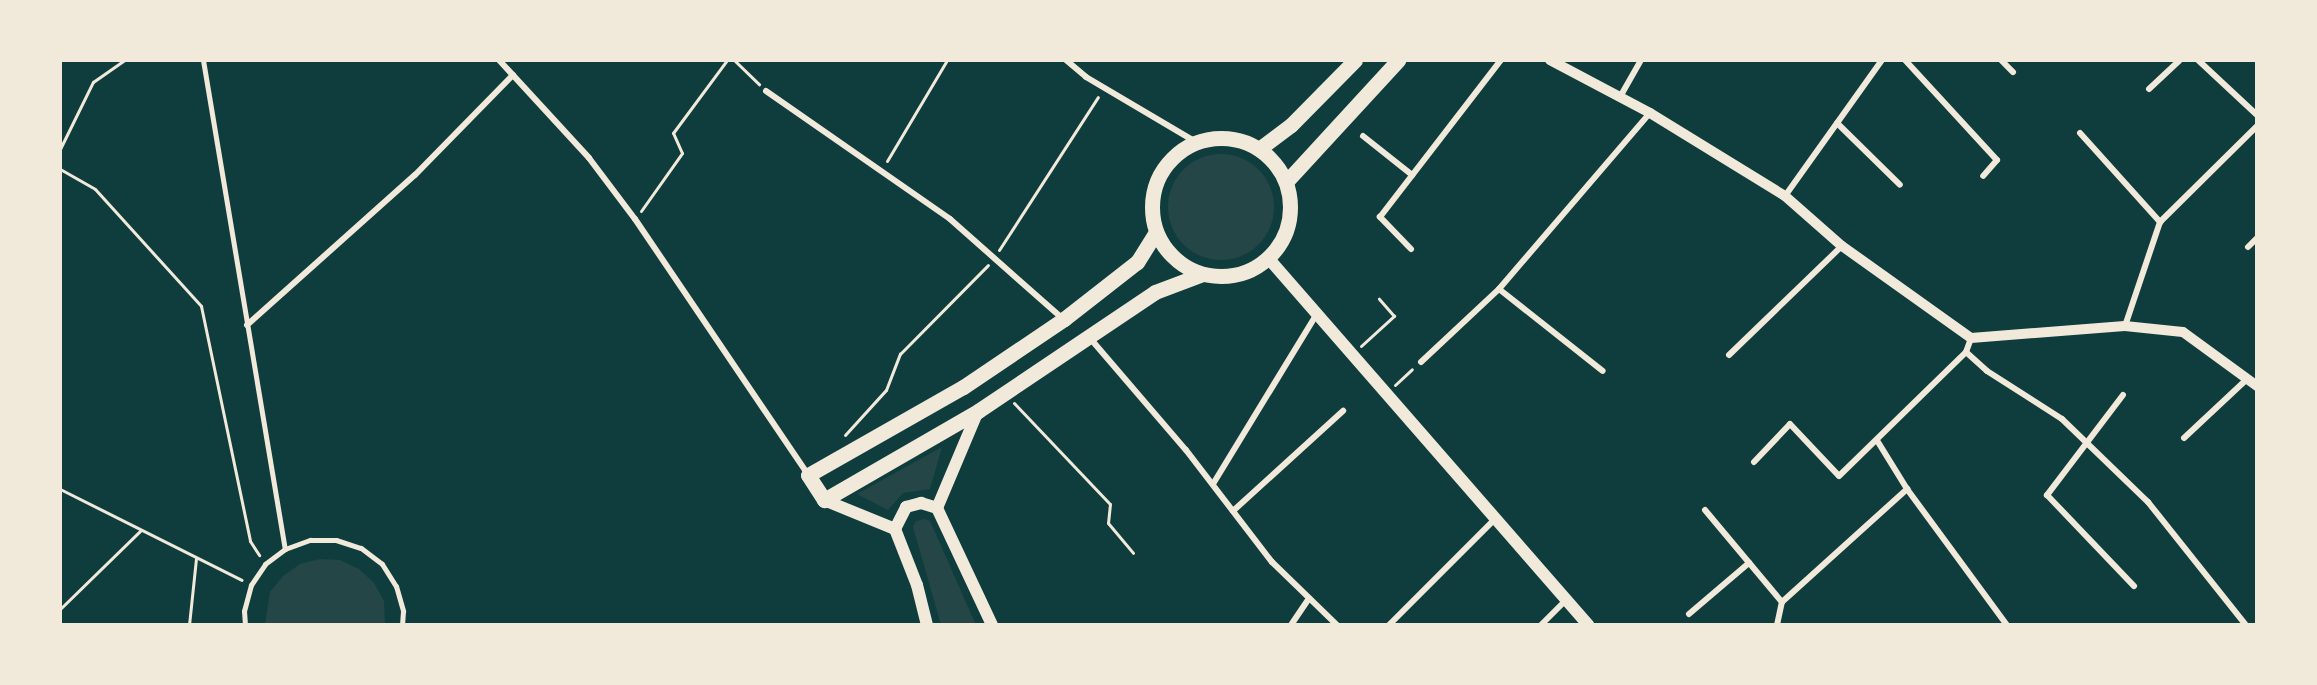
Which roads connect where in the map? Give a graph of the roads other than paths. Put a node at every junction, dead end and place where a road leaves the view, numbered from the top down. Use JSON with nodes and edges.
{"nodes":[{"id":1,"x":203,"y":60,"type":"edge"},
{"id":2,"x":499,"y":60,"type":"edge"},
{"id":3,"x":1066,"y":60,"type":"edge"},
{"id":4,"x":1355,"y":60,"type":"edge"},
{"id":5,"x":1398,"y":60,"type":"edge"},
{"id":6,"x":1501,"y":60,"type":"edge"},
{"id":7,"x":1550,"y":60,"type":"edge"},
{"id":8,"x":1641,"y":60,"type":"edge"},
{"id":9,"x":1882,"y":60,"type":"edge"},
{"id":10,"x":1905,"y":60,"type":"edge"},
{"id":11,"x":2001,"y":60,"type":"edge"},
{"id":12,"x":2180,"y":60,"type":"edge"},
{"id":13,"x":2198,"y":60,"type":"edge"},
{"id":14,"x":1075,"y":62,"type":"edge"},
{"id":15,"x":2013,"y":72,"type":"dead end"},
{"id":16,"x":513,"y":75,"type":"junction"},
{"id":17,"x":2149,"y":89,"type":"dead end"},
{"id":18,"x":766,"y":91,"type":"road end"},
{"id":19,"x":1620,"y":97,"type":"junction"},
{"id":20,"x":1650,"y":113,"type":"junction"},
{"id":21,"x":2257,"y":116,"type":"edge"},
{"id":22,"x":1837,"y":123,"type":"junction"},
{"id":23,"x":2257,"y":126,"type":"edge"},
{"id":24,"x":2080,"y":133,"type":"dead end"},
{"id":25,"x":1363,"y":136,"type":"dead end"},
{"id":26,"x":1196,"y":142,"type":"junction"},
{"id":27,"x":1259,"y":149,"type":"junction"},
{"id":28,"x":1412,"y":175,"type":"junction"},
{"id":29,"x":1983,"y":176,"type":"dead end"},
{"id":30,"x":1286,"y":182,"type":"junction"},
{"id":31,"x":1900,"y":185,"type":"dead end"},
{"id":32,"x":1785,"y":196,"type":"junction"},
{"id":33,"x":2160,"y":222,"type":"junction"},
{"id":34,"x":1156,"y":232,"type":"junction"},
{"id":35,"x":2257,"y":238,"type":"edge"},
{"id":36,"x":1842,"y":246,"type":"junction"},
{"id":37,"x":2248,"y":247,"type":"dead end"},
{"id":38,"x":1411,"y":249,"type":"dead end"},
{"id":39,"x":1269,"y":259,"type":"junction"},
{"id":40,"x":1203,"y":274,"type":"junction"},
{"id":41,"x":1499,"y":289,"type":"junction"},
{"id":42,"x":1316,"y":315,"type":"junction"},
{"id":43,"x":1064,"y":319,"type":"junction"},
{"id":44,"x":248,"y":325,"type":"junction"},
{"id":45,"x":2125,"y":326,"type":"junction"},
{"id":46,"x":1088,"y":337,"type":"junction"},
{"id":47,"x":1971,"y":338,"type":"junction"},
{"id":48,"x":1966,"y":352,"type":"junction"},
{"id":49,"x":1729,"y":355,"type":"dead end"},
{"id":50,"x":1421,"y":362,"type":"road end"},
{"id":51,"x":1603,"y":371,"type":"dead end"},
{"id":52,"x":2247,"y":379,"type":"junction"},
{"id":53,"x":2257,"y":386,"type":"edge"},
{"id":54,"x":2123,"y":395,"type":"dead end"},
{"id":55,"x":978,"y":411,"type":"junction"},
{"id":56,"x":1343,"y":411,"type":"dead end"},
{"id":57,"x":2184,"y":438,"type":"dead end"},
{"id":58,"x":1878,"y":442,"type":"junction"},
{"id":59,"x":2086,"y":442,"type":"junction"},
{"id":60,"x":1754,"y":462,"type":"dead end"},
{"id":61,"x":808,"y":476,"type":"junction"},
{"id":62,"x":1213,"y":484,"type":"junction"},
{"id":63,"x":1907,"y":489,"type":"junction"},
{"id":64,"x":824,"y":500,"type":"junction"},
{"id":65,"x":937,"y":508,"type":"junction"},
{"id":66,"x":1705,"y":510,"type":"dead end"},
{"id":67,"x":1233,"y":511,"type":"junction"},
{"id":68,"x":1495,"y":519,"type":"junction"},
{"id":69,"x":895,"y":529,"type":"junction"},
{"id":70,"x":285,"y":549,"type":"junction"},
{"id":71,"x":1749,"y":563,"type":"junction"},
{"id":72,"x":2134,"y":586,"type":"dead end"},
{"id":73,"x":1309,"y":598,"type":"junction"},
{"id":74,"x":1566,"y":600,"type":"junction"},
{"id":75,"x":1782,"y":602,"type":"junction"},
{"id":76,"x":1689,"y":614,"type":"dead end"},
{"id":77,"x":245,"y":625,"type":"edge"},
{"id":78,"x":402,"y":625,"type":"edge"},
{"id":79,"x":927,"y":625,"type":"edge"},
{"id":80,"x":992,"y":625,"type":"edge"},
{"id":81,"x":1291,"y":625,"type":"edge"},
{"id":82,"x":1336,"y":625,"type":"edge"},
{"id":83,"x":1389,"y":625,"type":"edge"},
{"id":84,"x":1541,"y":625,"type":"edge"},
{"id":85,"x":1588,"y":625,"type":"edge"},
{"id":86,"x":1778,"y":625,"type":"edge"},
{"id":87,"x":2007,"y":625,"type":"edge"},
{"id":88,"x":2246,"y":625,"type":"edge"}],
"edges":[{"from":1,"to":44,"type":"street"},
{"from":2,"to":16,"type":"street"},
{"from":3,"to":14,"type":"street"},
{"from":4,"to":27,"type":"main road"},
{"from":5,"to":30,"type":"main road"},
{"from":6,"to":28,"type":"street"},
{"from":7,"to":19,"type":"street"},
{"from":8,"to":19,"type":"street"},
{"from":9,"to":22,"type":"street"},
{"from":10,"to":29,"type":"street"},
{"from":11,"to":15,"type":"street"},
{"from":12,"to":17,"type":"street"},
{"from":13,"to":21,"type":"street"},
{"from":14,"to":26,"type":"street"},
{"from":16,"to":44,"type":"street"},
{"from":16,"to":61,"type":"street"},
{"from":18,"to":43,"type":"street"},
{"from":19,"to":20,"type":"street"},
{"from":20,"to":32,"type":"street"},
{"from":20,"to":41,"type":"street"},
{"from":22,"to":31,"type":"street"},
{"from":22,"to":32,"type":"street"},
{"from":23,"to":33,"type":"street"},
{"from":24,"to":33,"type":"street"},
{"from":25,"to":28,"type":"street"},
{"from":26,"to":27,"type":"main road"},
{"from":26,"to":34,"type":"main road"},
{"from":27,"to":30,"type":"main road"},
{"from":28,"to":38,"type":"street"},
{"from":30,"to":39,"type":"main road"},
{"from":32,"to":36,"type":"street"},
{"from":33,"to":45,"type":"street"},
{"from":34,"to":40,"type":"main road"},
{"from":34,"to":43,"type":"main road"},
{"from":35,"to":37,"type":"street"},
{"from":36,"to":47,"type":"street"},
{"from":36,"to":49,"type":"street"},
{"from":39,"to":40,"type":"main road"},
{"from":39,"to":42,"type":"main road"},
{"from":40,"to":46,"type":"main road"},
{"from":41,"to":50,"type":"street"},
{"from":41,"to":51,"type":"street"},
{"from":42,"to":62,"type":"street"},
{"from":42,"to":68,"type":"main road"},
{"from":43,"to":61,"type":"main road"},
{"from":44,"to":70,"type":"street"},
{"from":45,"to":47,"type":"street"},
{"from":45,"to":52,"type":"street"},
{"from":46,"to":55,"type":"main road"},
{"from":46,"to":62,"type":"street"},
{"from":47,"to":48,"type":"street"},
{"from":48,"to":58,"type":"street"},
{"from":48,"to":59,"type":"street"},
{"from":52,"to":53,"type":"street"},
{"from":52,"to":57,"type":"street"},
{"from":54,"to":59,"type":"street"},
{"from":55,"to":64,"type":"main road"},
{"from":55,"to":65,"type":"main road"},
{"from":56,"to":67,"type":"street"},
{"from":58,"to":60,"type":"street"},
{"from":58,"to":63,"type":"street"},
{"from":59,"to":72,"type":"street"},
{"from":59,"to":88,"type":"street"},
{"from":61,"to":64,"type":"main road"},
{"from":62,"to":67,"type":"street"},
{"from":63,"to":75,"type":"street"},
{"from":63,"to":87,"type":"street"},
{"from":64,"to":69,"type":"main road"},
{"from":65,"to":69,"type":"main road"},
{"from":65,"to":80,"type":"main road"},
{"from":66,"to":71,"type":"street"},
{"from":67,"to":73,"type":"street"},
{"from":68,"to":74,"type":"main road"},
{"from":68,"to":83,"type":"street"},
{"from":69,"to":79,"type":"main road"},
{"from":70,"to":77,"type":"street"},
{"from":70,"to":78,"type":"street"},
{"from":71,"to":75,"type":"street"},
{"from":71,"to":76,"type":"street"},
{"from":73,"to":81,"type":"street"},
{"from":73,"to":82,"type":"street"},
{"from":74,"to":84,"type":"street"},
{"from":74,"to":85,"type":"main road"},
{"from":75,"to":86,"type":"street"}]}
